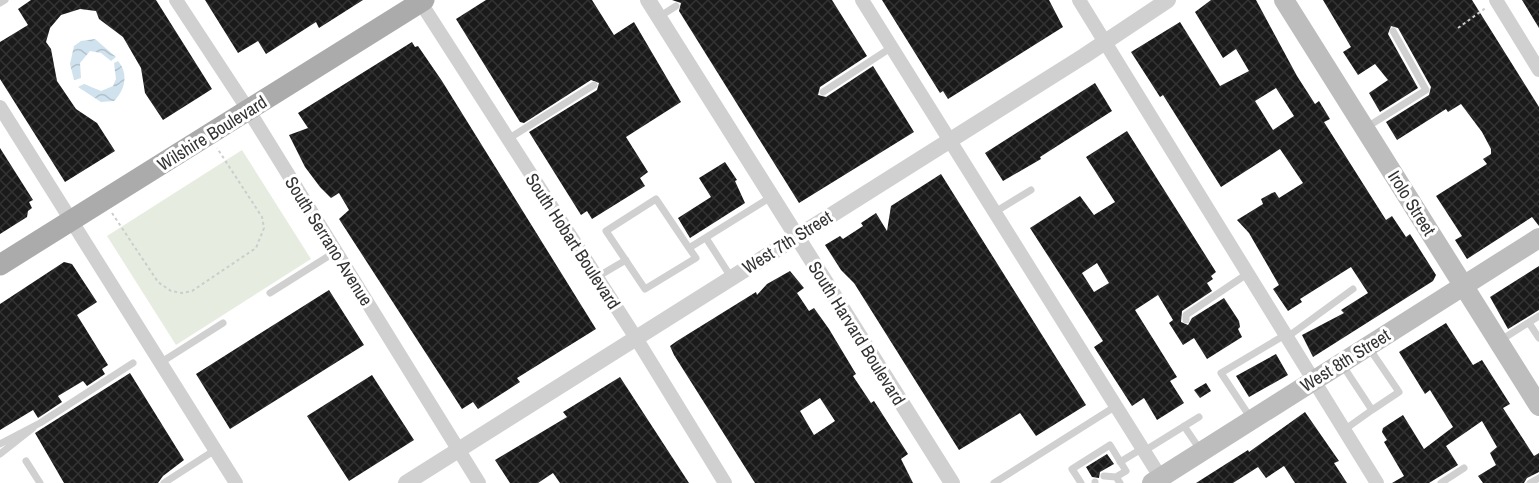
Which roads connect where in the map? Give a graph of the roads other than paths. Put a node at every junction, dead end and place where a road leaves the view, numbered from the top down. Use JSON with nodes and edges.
{"nodes":[{"id":1,"x":5,"y":0,"type":"edge"},
{"id":2,"x":176,"y":0,"type":"edge"},
{"id":3,"x":648,"y":0,"type":"edge"},
{"id":4,"x":862,"y":0,"type":"edge"},
{"id":5,"x":1079,"y":0,"type":"edge"},
{"id":6,"x":1168,"y":0,"type":"edge"},
{"id":7,"x":1284,"y":0,"type":"edge"},
{"id":8,"x":421,"y":1,"type":"edge"},
{"id":9,"x":0,"y":3,"type":"edge"},
{"id":10,"x":1492,"y":4,"type":"edge"},
{"id":11,"x":676,"y":6,"type":"dead end"},
{"id":12,"x":659,"y":17,"type":"junction"},
{"id":13,"x":1393,"y":31,"type":"dead end"},
{"id":14,"x":1105,"y":40,"type":"junction"},
{"id":15,"x":892,"y":47,"type":"junction"},
{"id":16,"x":1539,"y":70,"type":"edge"},
{"id":17,"x":594,"y":85,"type":"dead end"},
{"id":18,"x":823,"y":92,"type":"dead end"},
{"id":19,"x":249,"y":111,"type":"junction"},
{"id":20,"x":2,"y":117,"type":"edge"},
{"id":21,"x":1365,"y":129,"type":"junction"},
{"id":22,"x":950,"y":138,"type":"junction"},
{"id":23,"x":508,"y":139,"type":"junction"},
{"id":24,"x":1031,"y":190,"type":"dead end"},
{"id":25,"x":771,"y":197,"type":"junction"},
{"id":26,"x":996,"y":212,"type":"junction"},
{"id":27,"x":71,"y":221,"type":"junction"},
{"id":28,"x":795,"y":237,"type":"junction"},
{"id":29,"x":706,"y":238,"type":"junction"},
{"id":30,"x":1539,"y":238,"type":"edge"},
{"id":31,"x":689,"y":249,"type":"junction"},
{"id":32,"x":335,"y":252,"type":"junction"},
{"id":33,"x":626,"y":260,"type":"junction"},
{"id":34,"x":0,"y":265,"type":"edge"},
{"id":35,"x":1247,"y":274,"type":"junction"},
{"id":36,"x":731,"y":277,"type":"junction"},
{"id":37,"x":597,"y":278,"type":"junction"},
{"id":38,"x":1464,"y":285,"type":"junction"},
{"id":39,"x":1353,"y":290,"type":"dead end"},
{"id":40,"x":270,"y":293,"type":"dead end"},
{"id":41,"x":1539,"y":316,"type":"edge"},
{"id":42,"x":1186,"y":320,"type":"dead end"},
{"id":43,"x":223,"y":323,"type":"dead end"},
{"id":44,"x":1529,"y":323,"type":"junction"},
{"id":45,"x":1286,"y":336,"type":"junction"},
{"id":46,"x":636,"y":338,"type":"junction"},
{"id":47,"x":1539,"y":338,"type":"edge"},
{"id":48,"x":1499,"y":341,"type":"junction"},
{"id":49,"x":1367,"y":346,"type":"junction"},
{"id":50,"x":1341,"y":362,"type":"junction"},
{"id":51,"x":133,"y":363,"type":"dead end"},
{"id":52,"x":160,"y":363,"type":"junction"},
{"id":53,"x":1312,"y":380,"type":"junction"},
{"id":54,"x":1539,"y":405,"type":"edge"},
{"id":55,"x":1117,"y":406,"type":"junction"},
{"id":56,"x":1372,"y":410,"type":"junction"},
{"id":57,"x":1199,"y":417,"type":"dead end"},
{"id":58,"x":1251,"y":419,"type":"junction"},
{"id":59,"x":34,"y":425,"type":"junction"},
{"id":60,"x":1184,"y":426,"type":"junction"},
{"id":61,"x":1344,"y":430,"type":"junction"},
{"id":62,"x":0,"y":444,"type":"edge"},
{"id":63,"x":1143,"y":449,"type":"junction"},
{"id":64,"x":215,"y":450,"type":"junction"},
{"id":65,"x":458,"y":450,"type":"junction"},
{"id":66,"x":1201,"y":452,"type":"junction"},
{"id":67,"x":0,"y":454,"type":"edge"},
{"id":68,"x":26,"y":461,"type":"dead end"},
{"id":69,"x":1120,"y":462,"type":"junction"},
{"id":70,"x":1464,"y":468,"type":"dead end"},
{"id":71,"x":1539,"y":477,"type":"edge"},
{"id":72,"x":1112,"y":480,"type":"edge"},
{"id":73,"x":1159,"y":481,"type":"edge"},
{"id":74,"x":40,"y":483,"type":"edge"},
{"id":75,"x":164,"y":483,"type":"edge"},
{"id":76,"x":236,"y":483,"type":"edge"},
{"id":77,"x":406,"y":483,"type":"edge"},
{"id":78,"x":479,"y":483,"type":"edge"},
{"id":79,"x":725,"y":483,"type":"edge"},
{"id":80,"x":952,"y":483,"type":"edge"},
{"id":81,"x":994,"y":483,"type":"edge"},
{"id":82,"x":1081,"y":483,"type":"edge"},
{"id":83,"x":1377,"y":483,"type":"edge"},
{"id":84,"x":1441,"y":483,"type":"edge"},
{"id":85,"x":1530,"y":483,"type":"edge"}],
"edges":[{"from":1,"to":9,"type":"lane"},
{"from":2,"to":19,"type":"street","name":"South Serrano Avenue"},
{"from":3,"to":12,"type":"street","name":"South Harvard Boulevard"},
{"from":4,"to":15,"type":"street"},
{"from":5,"to":14,"type":"street"},
{"from":6,"to":14,"type":"street","name":"West 7th Street"},
{"from":7,"to":21,"type":"main road","name":"Irolo Street"},
{"from":8,"to":19,"type":"main road","name":"Wilshire Boulevard"},
{"from":8,"to":23,"type":"street","name":"South Hobart Boulevard"},
{"from":10,"to":16,"type":"street"},
{"from":11,"to":12,"type":"lane"},
{"from":12,"to":25,"type":"street","name":"South Harvard Boulevard"},
{"from":13,"to":21,"type":"lane"},
{"from":14,"to":22,"type":"street","name":"West 7th Street"},
{"from":14,"to":35,"type":"street"},
{"from":15,"to":18,"type":"lane"},
{"from":15,"to":22,"type":"street"},
{"from":17,"to":23,"type":"lane"},
{"from":19,"to":27,"type":"main road","name":"Wilshire Boulevard"},
{"from":19,"to":32,"type":"street","name":"South Serrano Avenue"},
{"from":20,"to":27,"type":"street"},
{"from":21,"to":38,"type":"main road","name":"Irolo Street"},
{"from":22,"to":26,"type":"street"},
{"from":22,"to":28,"type":"street","name":"West 7th Street"},
{"from":23,"to":37,"type":"street","name":"South Hobart Boulevard"},
{"from":24,"to":26,"type":"lane"},
{"from":25,"to":28,"type":"street","name":"South Harvard Boulevard"},
{"from":25,"to":29,"type":"lane"},
{"from":26,"to":55,"type":"street"},
{"from":27,"to":34,"type":"main road","name":"Wilshire Boulevard"},
{"from":27,"to":52,"type":"street"},
{"from":28,"to":36,"type":"street","name":"West 7th Street"},
{"from":28,"to":80,"type":"street","name":"South Harvard Boulevard"},
{"from":29,"to":31,"type":"lane"},
{"from":29,"to":36,"type":"lane"},
{"from":30,"to":38,"type":"main road","name":"West 8th Street"},
{"from":31,"to":33,"type":"lane"},
{"from":31,"to":33,"type":"lane"},
{"from":32,"to":40,"type":"lane"},
{"from":32,"to":65,"type":"street","name":"South Serrano Avenue"},
{"from":33,"to":37,"type":"lane"},
{"from":35,"to":42,"type":"lane"},
{"from":35,"to":45,"type":"street"},
{"from":36,"to":46,"type":"street","name":"West 7th Street"},
{"from":37,"to":46,"type":"street","name":"South Hobart Boulevard"},
{"from":38,"to":48,"type":"main road","name":"Irolo Street"},
{"from":38,"to":49,"type":"main road","name":"West 8th Street"},
{"from":39,"to":45,"type":"lane"},
{"from":41,"to":44,"type":"lane"},
{"from":43,"to":52,"type":"lane"},
{"from":44,"to":47,"type":"lane"},
{"from":44,"to":48,"type":"lane"},
{"from":45,"to":53,"type":"street"},
{"from":45,"to":58,"type":"lane"},
{"from":46,"to":65,"type":"street","name":"West 7th Street"},
{"from":46,"to":79,"type":"street","name":"South Hobart Boulevard"},
{"from":48,"to":54,"type":"main road","name":"Irolo Street"},
{"from":49,"to":50,"type":"main road","name":"West 8th Street"},
{"from":49,"to":56,"type":"lane"},
{"from":50,"to":53,"type":"main road","name":"West 8th Street"},
{"from":50,"to":56,"type":"lane"},
{"from":51,"to":59,"type":"lane"},
{"from":52,"to":64,"type":"street"},
{"from":53,"to":58,"type":"main road","name":"West 8th Street"},
{"from":53,"to":61,"type":"street"},
{"from":55,"to":63,"type":"street"},
{"from":55,"to":81,"type":"lane"},
{"from":56,"to":61,"type":"lane"},
{"from":57,"to":60,"type":"lane"},
{"from":58,"to":66,"type":"main road","name":"West 8th Street"},
{"from":59,"to":62,"type":"lane"},
{"from":59,"to":67,"type":"lane"},
{"from":60,"to":63,"type":"lane"},
{"from":60,"to":66,"type":"lane"},
{"from":61,"to":83,"type":"street"},
{"from":63,"to":69,"type":"lane"},
{"from":63,"to":73,"type":"street"},
{"from":64,"to":75,"type":"lane"},
{"from":64,"to":76,"type":"street"},
{"from":65,"to":77,"type":"street","name":"West 7th Street"},
{"from":65,"to":78,"type":"street","name":"South Serrano Avenue"},
{"from":66,"to":73,"type":"main road","name":"West 8th Street"},
{"from":68,"to":74,"type":"lane"},
{"from":69,"to":72,"type":"lane"},
{"from":69,"to":82,"type":"lane"},
{"from":70,"to":84,"type":"lane"},
{"from":71,"to":85,"type":"lane"}]}
